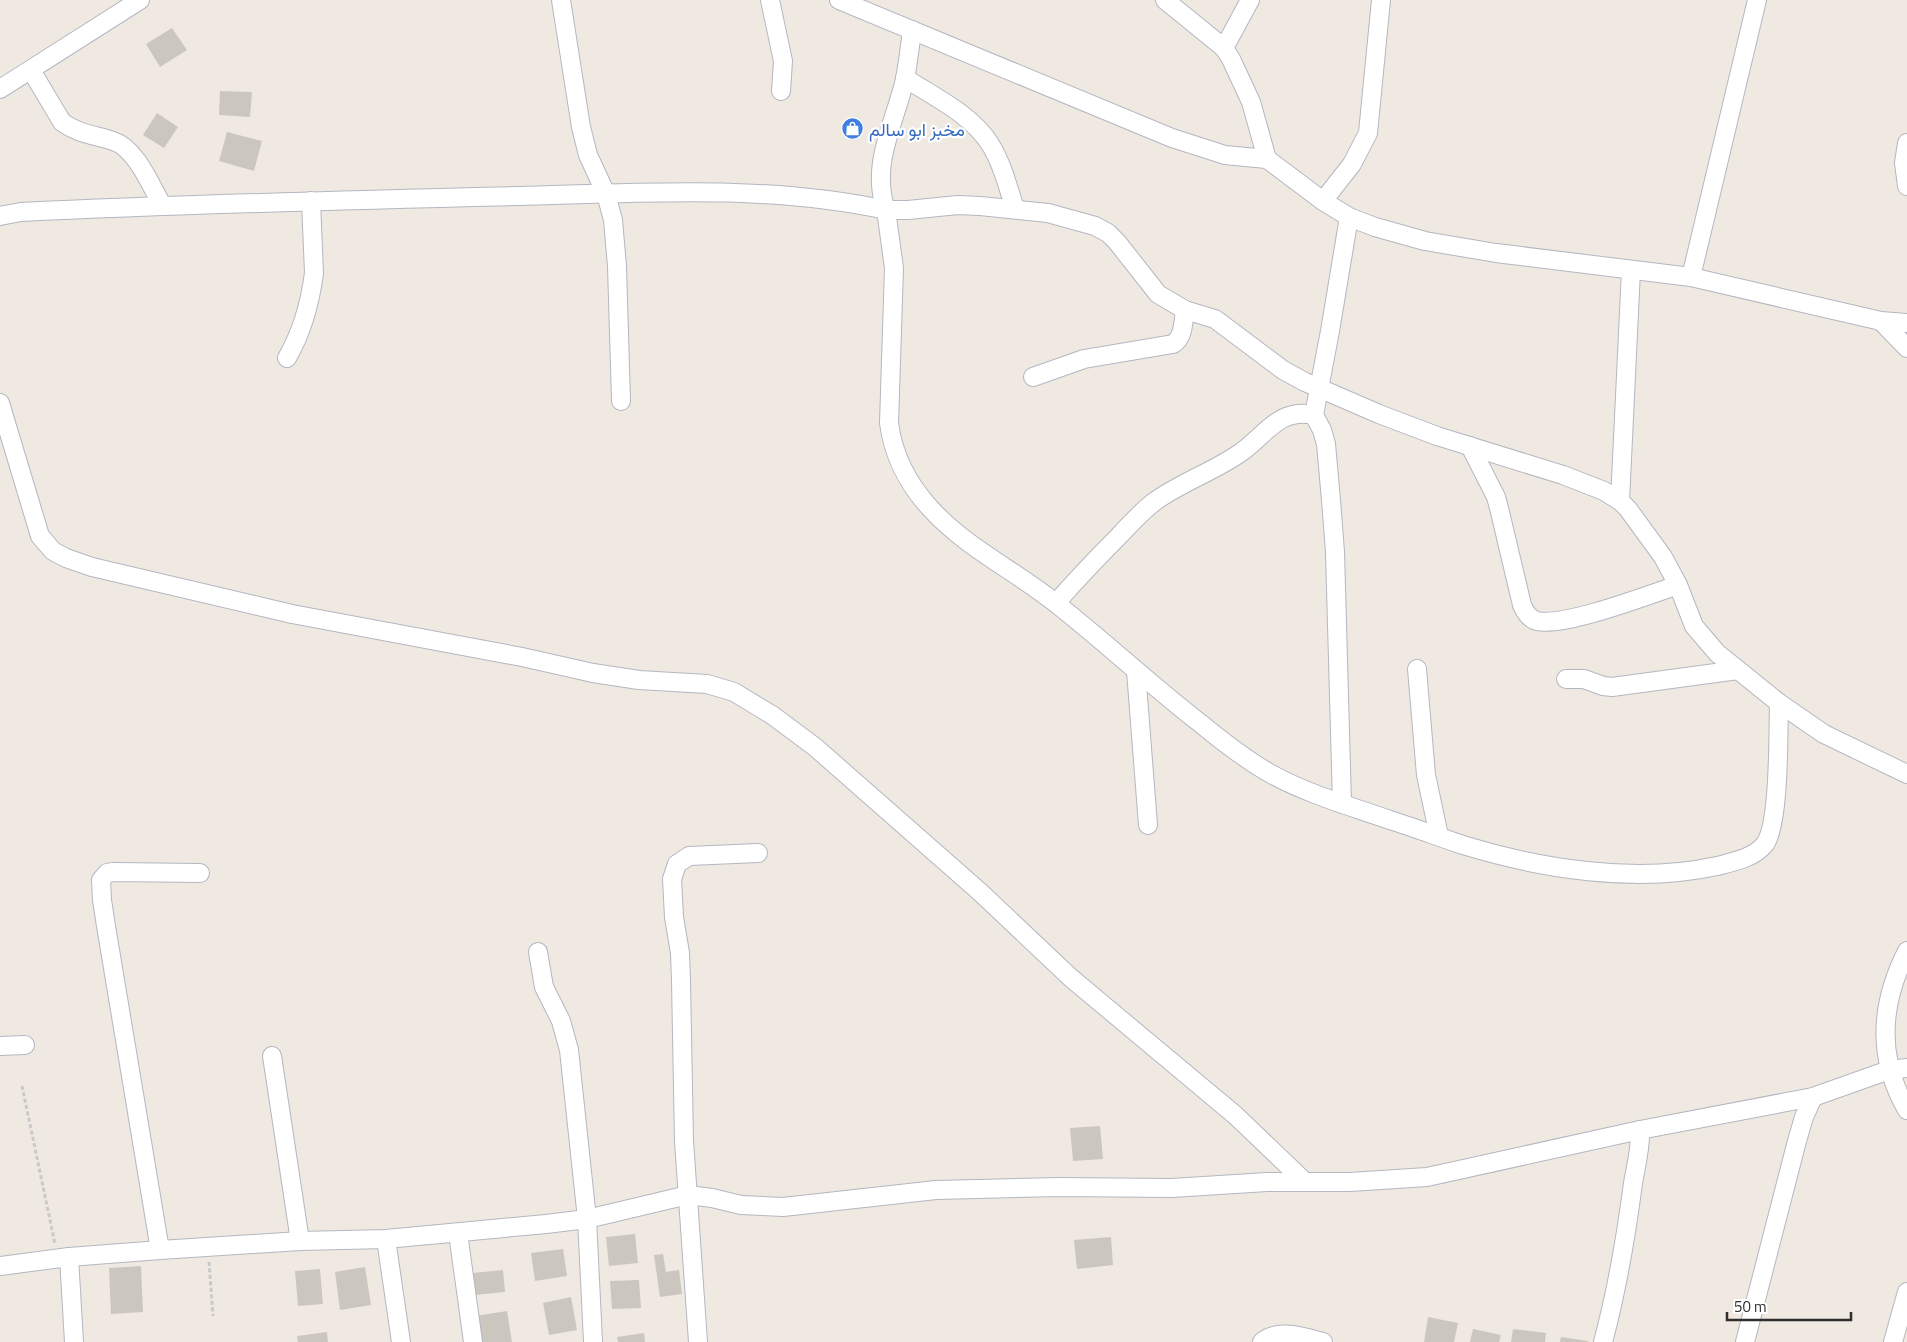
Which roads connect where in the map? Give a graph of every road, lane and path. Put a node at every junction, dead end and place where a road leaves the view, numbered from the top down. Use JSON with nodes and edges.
{"nodes":[{"id":1,"x":140,"y":0,"type":"edge"},
{"id":2,"x":561,"y":0,"type":"edge"},
{"id":3,"x":770,"y":0,"type":"edge"},
{"id":4,"x":839,"y":0,"type":"edge"},
{"id":5,"x":1165,"y":0,"type":"edge"},
{"id":6,"x":1250,"y":0,"type":"edge"},
{"id":7,"x":1381,"y":0,"type":"edge"},
{"id":8,"x":1757,"y":0,"type":"edge"},
{"id":9,"x":912,"y":30,"type":"junction"},
{"id":10,"x":1224,"y":48,"type":"junction"},
{"id":11,"x":31,"y":70,"type":"junction"},
{"id":12,"x":905,"y":78,"type":"junction"},
{"id":13,"x":0,"y":89,"type":"edge"},
{"id":14,"x":781,"y":91,"type":"dead end"},
{"id":15,"x":1907,"y":143,"type":"edge"},
{"id":16,"x":1267,"y":159,"type":"junction"},
{"id":17,"x":1907,"y":186,"type":"edge"},
{"id":18,"x":606,"y":194,"type":"junction"},
{"id":19,"x":311,"y":201,"type":"junction"},
{"id":20,"x":1323,"y":201,"type":"junction"},
{"id":21,"x":162,"y":206,"type":"junction"},
{"id":22,"x":1015,"y":209,"type":"junction"},
{"id":23,"x":886,"y":210,"type":"junction"},
{"id":24,"x":0,"y":216,"type":"edge"},
{"id":25,"x":1349,"y":217,"type":"junction"},
{"id":26,"x":1631,"y":270,"type":"junction"},
{"id":27,"x":1691,"y":277,"type":"junction"},
{"id":28,"x":1185,"y":310,"type":"junction"},
{"id":29,"x":1881,"y":321,"type":"junction"},
{"id":30,"x":1907,"y":323,"type":"edge"},
{"id":31,"x":1907,"y":348,"type":"edge"},
{"id":32,"x":287,"y":358,"type":"dead end"},
{"id":33,"x":1034,"y":377,"type":"dead end"},
{"id":34,"x":1319,"y":389,"type":"junction"},
{"id":35,"x":621,"y":401,"type":"dead end"},
{"id":36,"x":0,"y":403,"type":"edge"},
{"id":37,"x":1314,"y":415,"type":"junction"},
{"id":38,"x":1470,"y":446,"type":"junction"},
{"id":39,"x":1620,"y":501,"type":"junction"},
{"id":40,"x":1678,"y":585,"type":"junction"},
{"id":41,"x":1056,"y":602,"type":"junction"},
{"id":42,"x":1417,"y":669,"type":"dead end"},
{"id":43,"x":1738,"y":670,"type":"junction"},
{"id":44,"x":1136,"y":671,"type":"junction"},
{"id":45,"x":1566,"y":679,"type":"dead end"},
{"id":46,"x":1779,"y":703,"type":"junction"},
{"id":47,"x":1907,"y":774,"type":"edge"},
{"id":48,"x":1342,"y":804,"type":"junction"},
{"id":49,"x":1148,"y":825,"type":"dead end"},
{"id":50,"x":1439,"y":836,"type":"junction"},
{"id":51,"x":758,"y":853,"type":"dead end"},
{"id":52,"x":200,"y":873,"type":"dead end"},
{"id":53,"x":1907,"y":951,"type":"edge"},
{"id":54,"x":538,"y":952,"type":"dead end"},
{"id":55,"x":25,"y":1045,"type":"dead end"},
{"id":56,"x":0,"y":1046,"type":"edge"},
{"id":57,"x":272,"y":1056,"type":"dead end"},
{"id":58,"x":1907,"y":1068,"type":"edge"},
{"id":59,"x":1889,"y":1070,"type":"junction"},
{"id":60,"x":22,"y":1086,"type":"dead end"},
{"id":61,"x":1813,"y":1097,"type":"junction"},
{"id":62,"x":1907,"y":1110,"type":"edge"},
{"id":63,"x":1640,"y":1130,"type":"junction"},
{"id":64,"x":1304,"y":1181,"type":"junction"},
{"id":65,"x":688,"y":1196,"type":"junction"},
{"id":66,"x":587,"y":1219,"type":"junction"},
{"id":67,"x":458,"y":1232,"type":"junction"},
{"id":68,"x":386,"y":1240,"type":"junction"},
{"id":69,"x":300,"y":1242,"type":"junction"},
{"id":70,"x":208,"y":1247,"type":"junction"},
{"id":71,"x":160,"y":1250,"type":"junction"},
{"id":72,"x":64,"y":1258,"type":"junction"},
{"id":73,"x":0,"y":1266,"type":"edge"},
{"id":74,"x":1907,"y":1292,"type":"edge"},
{"id":75,"x":213,"y":1316,"type":"dead end"},
{"id":76,"x":593,"y":1341,"type":"dead end"},
{"id":77,"x":74,"y":1342,"type":"edge"},
{"id":78,"x":400,"y":1342,"type":"edge"},
{"id":79,"x":472,"y":1342,"type":"edge"},
{"id":80,"x":698,"y":1342,"type":"edge"},
{"id":81,"x":1262,"y":1342,"type":"edge"},
{"id":82,"x":1322,"y":1342,"type":"edge"},
{"id":83,"x":1603,"y":1342,"type":"edge"},
{"id":84,"x":1745,"y":1342,"type":"edge"},
{"id":85,"x":1893,"y":1342,"type":"edge"}],
"edges":[{"from":1,"to":11,"type":"street"},
{"from":2,"to":18,"type":"street"},
{"from":3,"to":14,"type":"street"},
{"from":4,"to":9,"type":"street"},
{"from":5,"to":10,"type":"street"},
{"from":6,"to":10,"type":"street"},
{"from":7,"to":20,"type":"street"},
{"from":8,"to":27,"type":"street"},
{"from":9,"to":12,"type":"street"},
{"from":9,"to":16,"type":"street"},
{"from":10,"to":16,"type":"street"},
{"from":11,"to":13,"type":"street"},
{"from":11,"to":21,"type":"street"},
{"from":12,"to":22,"type":"street"},
{"from":12,"to":23,"type":"street"},
{"from":15,"to":17,"type":"street"},
{"from":16,"to":20,"type":"street"},
{"from":18,"to":19,"type":"street"},
{"from":18,"to":23,"type":"street"},
{"from":18,"to":35,"type":"street"},
{"from":19,"to":21,"type":"street"},
{"from":19,"to":32,"type":"street"},
{"from":20,"to":25,"type":"street"},
{"from":21,"to":24,"type":"street"},
{"from":22,"to":23,"type":"street"},
{"from":22,"to":28,"type":"street"},
{"from":23,"to":41,"type":"street"},
{"from":25,"to":26,"type":"street"},
{"from":25,"to":34,"type":"street"},
{"from":26,"to":27,"type":"street"},
{"from":26,"to":39,"type":"street"},
{"from":27,"to":29,"type":"street"},
{"from":28,"to":33,"type":"street"},
{"from":28,"to":34,"type":"street"},
{"from":29,"to":30,"type":"street"},
{"from":29,"to":31,"type":"street"},
{"from":34,"to":37,"type":"street"},
{"from":34,"to":38,"type":"street"},
{"from":36,"to":64,"type":"street"},
{"from":37,"to":41,"type":"street"},
{"from":37,"to":48,"type":"street"},
{"from":38,"to":39,"type":"street"},
{"from":38,"to":40,"type":"street"},
{"from":39,"to":40,"type":"street"},
{"from":40,"to":43,"type":"street"},
{"from":41,"to":44,"type":"street"},
{"from":42,"to":50,"type":"street"},
{"from":43,"to":45,"type":"street"},
{"from":43,"to":46,"type":"street"},
{"from":44,"to":48,"type":"street"},
{"from":44,"to":49,"type":"street"},
{"from":46,"to":47,"type":"street"},
{"from":46,"to":50,"type":"street"},
{"from":48,"to":50,"type":"street"},
{"from":51,"to":65,"type":"street"},
{"from":52,"to":71,"type":"street"},
{"from":53,"to":59,"type":"street"},
{"from":54,"to":66,"type":"street"},
{"from":55,"to":56,"type":"street"},
{"from":57,"to":69,"type":"street"},
{"from":58,"to":59,"type":"street"},
{"from":59,"to":61,"type":"street"},
{"from":59,"to":62,"type":"street"},
{"from":60,"to":72,"type":"path"},
{"from":61,"to":63,"type":"street"},
{"from":61,"to":84,"type":"street"},
{"from":63,"to":64,"type":"street"},
{"from":63,"to":83,"type":"street"},
{"from":64,"to":65,"type":"street"},
{"from":65,"to":66,"type":"street"},
{"from":65,"to":80,"type":"street"},
{"from":66,"to":67,"type":"street"},
{"from":66,"to":76,"type":"street"},
{"from":67,"to":68,"type":"street"},
{"from":67,"to":79,"type":"street"},
{"from":68,"to":69,"type":"street"},
{"from":68,"to":78,"type":"street"},
{"from":69,"to":70,"type":"street"},
{"from":70,"to":71,"type":"street"},
{"from":70,"to":75,"type":"path"},
{"from":71,"to":72,"type":"street"},
{"from":72,"to":73,"type":"street"},
{"from":72,"to":77,"type":"street"},
{"from":74,"to":85,"type":"street"},
{"from":81,"to":82,"type":"street"}]}
